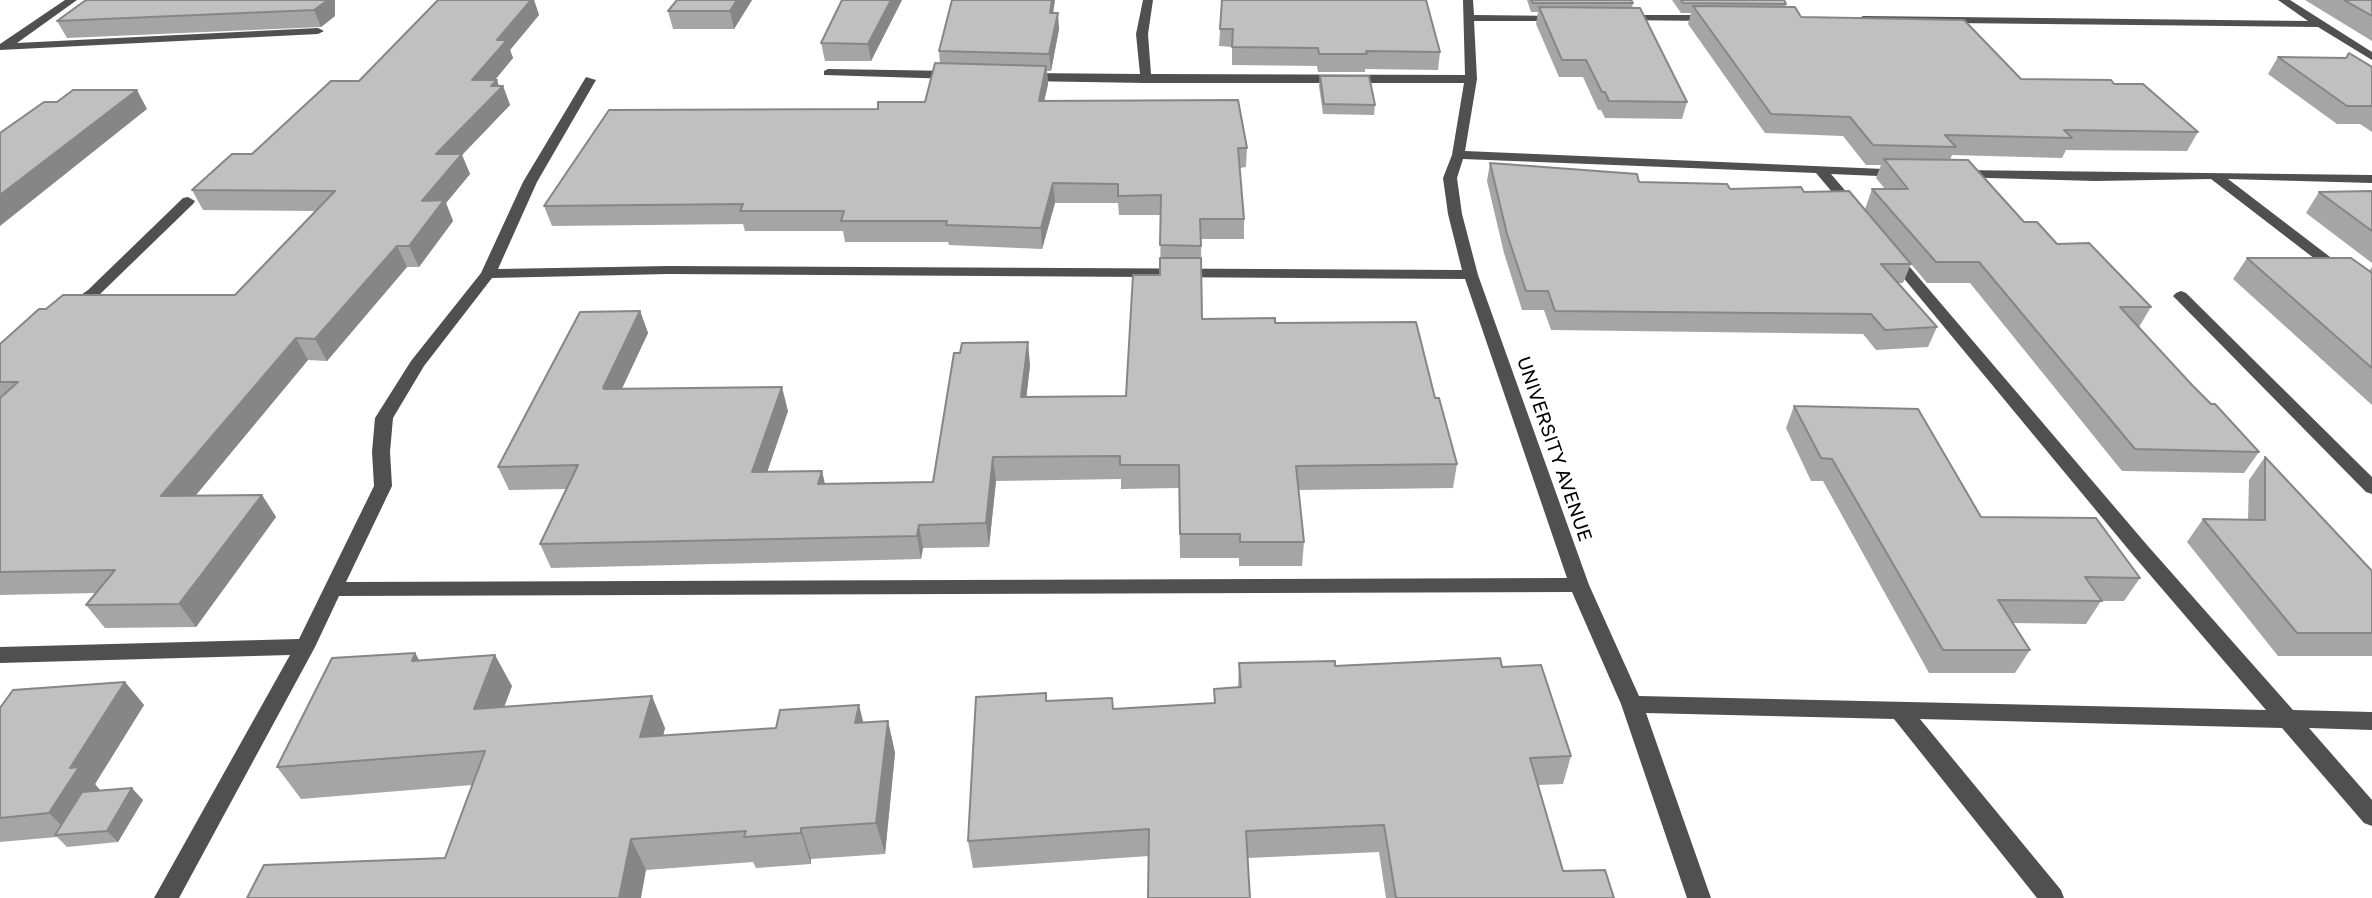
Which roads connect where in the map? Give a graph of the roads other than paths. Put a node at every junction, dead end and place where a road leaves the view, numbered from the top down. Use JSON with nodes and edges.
{"nodes":[{"id":1,"x":72,"y":0,"type":"edge"},
{"id":2,"x":1148,"y":0,"type":"edge"},
{"id":3,"x":2283,"y":0,"type":"edge"},
{"id":4,"x":1470,"y":9,"type":"edge"},
{"id":5,"x":1567,"y":18,"type":"edge"},
{"id":6,"x":1608,"y":18,"type":"edge"},
{"id":7,"x":1731,"y":19,"type":"edge"},
{"id":8,"x":1855,"y":19,"type":"edge"},
{"id":9,"x":2320,"y":24,"type":"junction"},
{"id":10,"x":318,"y":32,"type":"dead end"},
{"id":11,"x":1,"y":48,"type":"edge"},
{"id":12,"x":2372,"y":57,"type":"edge"},
{"id":13,"x":828,"y":73,"type":"dead end"},
{"id":14,"x":966,"y":76,"type":"edge"},
{"id":15,"x":1008,"y":76,"type":"edge"},
{"id":16,"x":1146,"y":79,"type":"junction"},
{"id":17,"x":1471,"y":79,"type":"junction"},
{"id":18,"x":590,"y":80,"type":"dead end"},
{"id":19,"x":1458,"y":155,"type":"junction"},
{"id":20,"x":1821,"y":171,"type":"junction"},
{"id":21,"x":1917,"y":173,"type":"edge"},
{"id":22,"x":1944,"y":174,"type":"edge"},
{"id":23,"x":2214,"y":175,"type":"junction"},
{"id":24,"x":2372,"y":179,"type":"edge"},
{"id":25,"x":2339,"y":180,"type":"junction"},
{"id":26,"x":2361,"y":197,"type":"edge"},
{"id":27,"x":188,"y":201,"type":"dead end"},
{"id":28,"x":1866,"y":224,"type":"edge"},
{"id":29,"x":1883,"y":245,"type":"edge"},
{"id":30,"x":488,"y":274,"type":"junction"},
{"id":31,"x":1471,"y":275,"type":"junction"},
{"id":32,"x":2181,"y":296,"type":"dead end"},
{"id":33,"x":2372,"y":296,"type":"edge"},
{"id":34,"x":62,"y":314,"type":"edge"},
{"id":35,"x":2372,"y":488,"type":"edge"},
{"id":36,"x":1579,"y":585,"type":"junction"},
{"id":37,"x":334,"y":589,"type":"junction"},
{"id":38,"x":305,"y":647,"type":"junction"},
{"id":39,"x":0,"y":655,"type":"edge"},
{"id":40,"x":1632,"y":704,"type":"junction"},
{"id":41,"x":1900,"y":710,"type":"junction"},
{"id":42,"x":2290,"y":720,"type":"junction"},
{"id":43,"x":2372,"y":721,"type":"edge"},
{"id":44,"x":2372,"y":816,"type":"edge"},
{"id":45,"x":166,"y":898,"type":"edge"},
{"id":46,"x":1699,"y":898,"type":"edge"},
{"id":47,"x":2052,"y":898,"type":"edge"}],
"edges":[{"from":1,"to":11,"type":"street"},
{"from":2,"to":16,"type":"street"},
{"from":3,"to":9,"type":"street"},
{"from":4,"to":5,"type":"street"},
{"from":4,"to":17,"type":"street","name":"UNIVERSITY AVENUE"},
{"from":6,"to":7,"type":"street"},
{"from":8,"to":9,"type":"street"},
{"from":9,"to":12,"type":"street"},
{"from":10,"to":11,"type":"street"},
{"from":13,"to":14,"type":"street"},
{"from":15,"to":16,"type":"street"},
{"from":16,"to":17,"type":"street"},
{"from":17,"to":19,"type":"street","name":"UNIVERSITY AVENUE"},
{"from":18,"to":30,"type":"street"},
{"from":19,"to":20,"type":"street"},
{"from":19,"to":31,"type":"street","name":"UNIVERSITY AVENUE"},
{"from":20,"to":21,"type":"street"},
{"from":20,"to":28,"type":"street"},
{"from":22,"to":23,"type":"street"},
{"from":23,"to":25,"type":"street"},
{"from":23,"to":33,"type":"street"},
{"from":24,"to":25,"type":"street"},
{"from":25,"to":26,"type":"street"},
{"from":27,"to":34,"type":"street"},
{"from":29,"to":42,"type":"street"},
{"from":30,"to":31,"type":"street"},
{"from":30,"to":37,"type":"street"},
{"from":31,"to":36,"type":"street","name":"UNIVERSITY AVENUE"},
{"from":32,"to":35,"type":"street"},
{"from":36,"to":37,"type":"street"},
{"from":36,"to":40,"type":"street","name":"UNIVERSITY AVENUE"},
{"from":37,"to":38,"type":"street"},
{"from":38,"to":39,"type":"street"},
{"from":38,"to":45,"type":"street"},
{"from":40,"to":41,"type":"street"},
{"from":40,"to":46,"type":"street","name":"UNIVERSITY AVENUE"},
{"from":41,"to":42,"type":"street"},
{"from":41,"to":47,"type":"street"},
{"from":42,"to":43,"type":"street"},
{"from":42,"to":44,"type":"street"}]}
